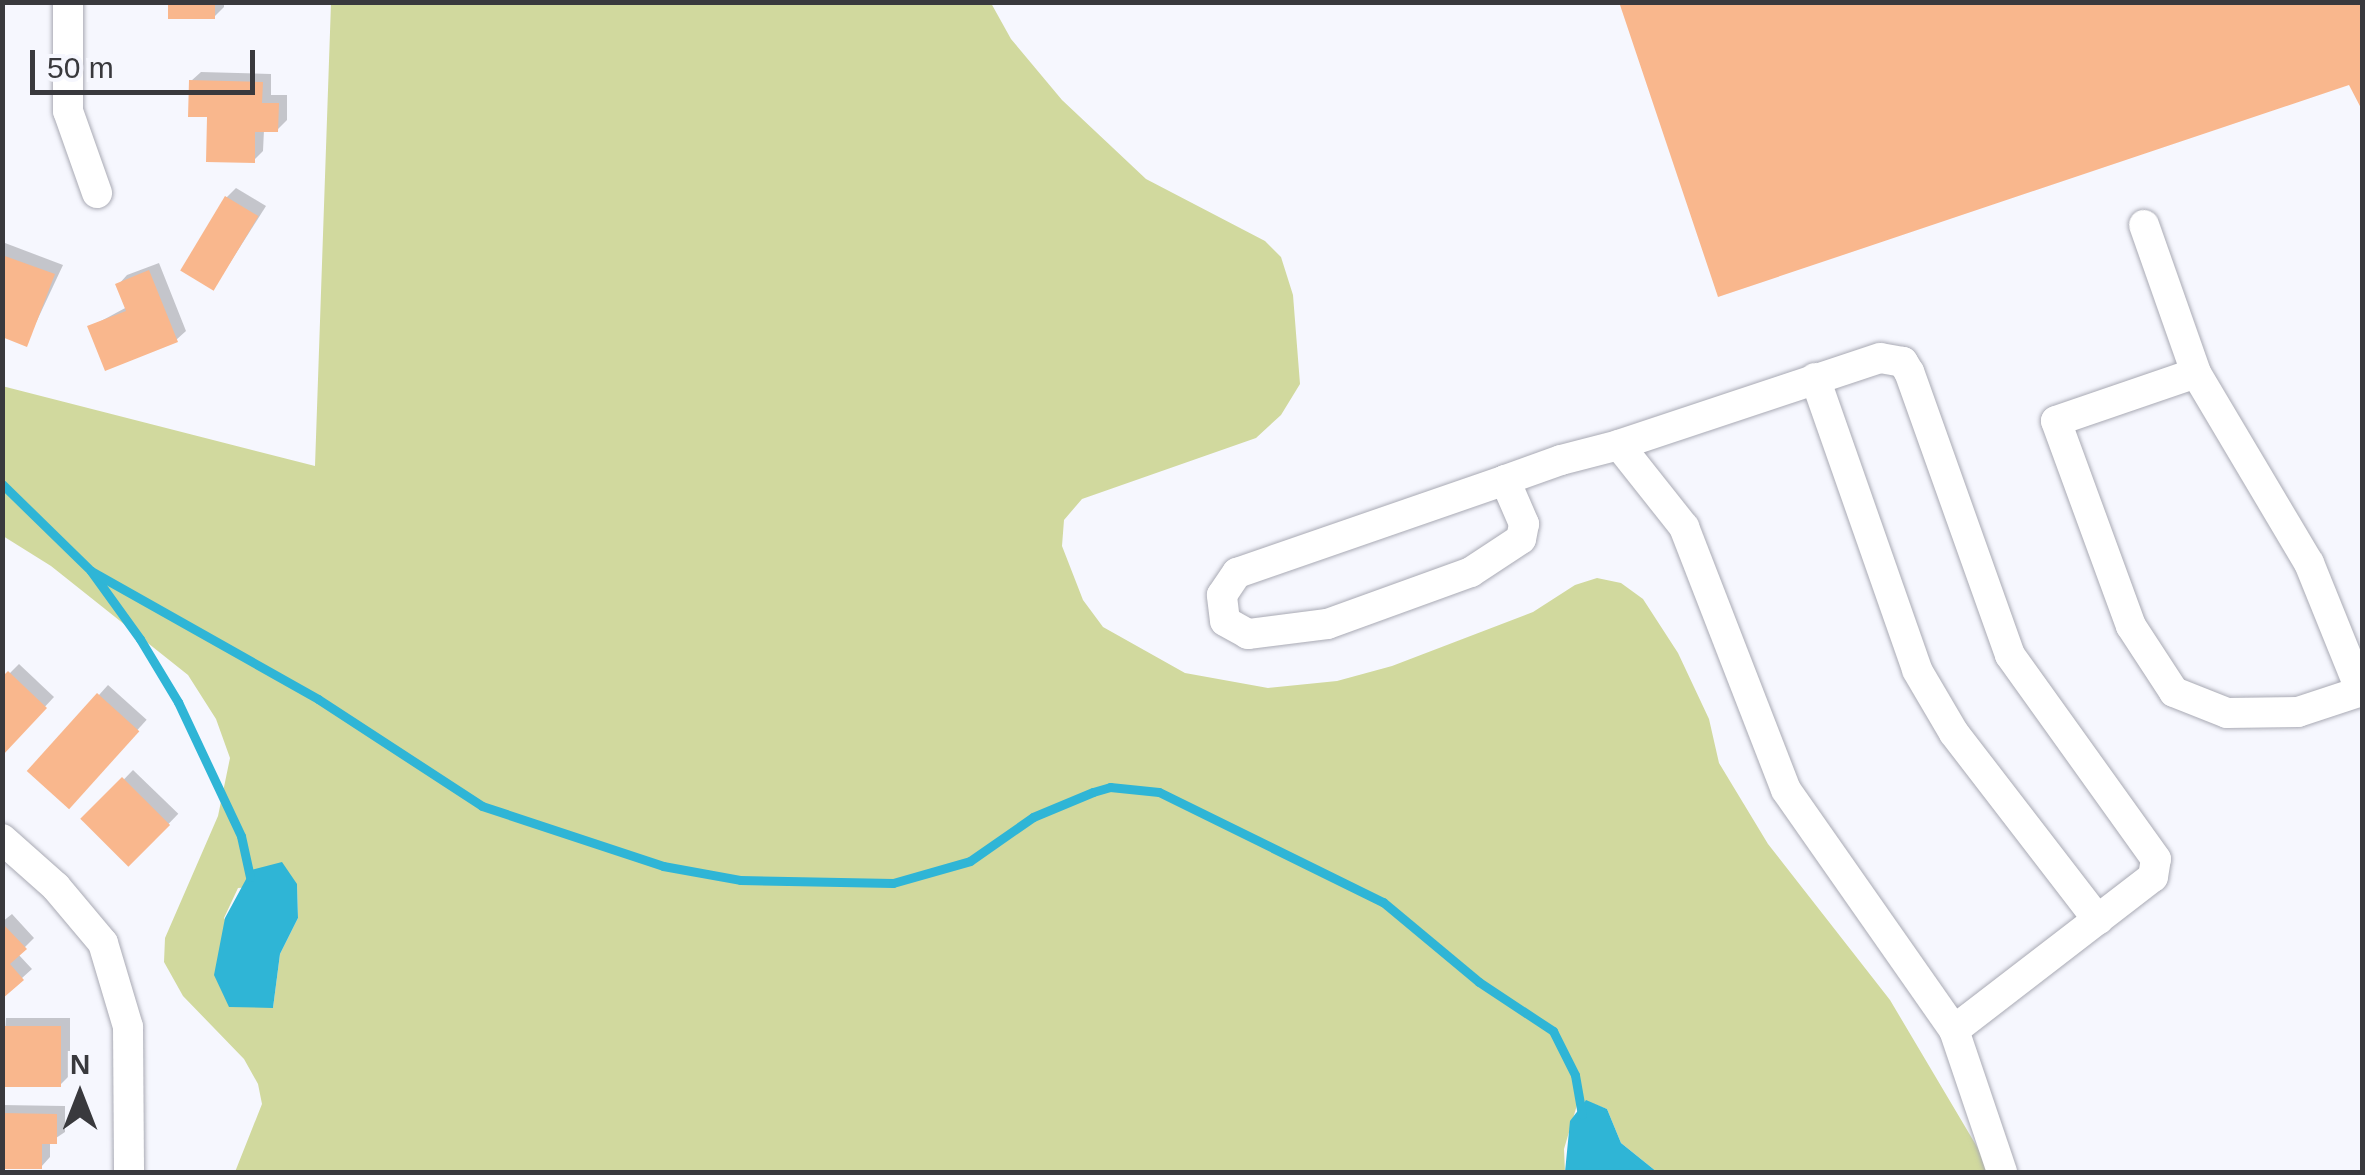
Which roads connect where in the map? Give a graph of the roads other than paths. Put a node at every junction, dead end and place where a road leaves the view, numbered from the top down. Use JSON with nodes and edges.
{"nodes":[{"id":1,"x":68,"y":2,"type":"edge"},
{"id":2,"x":98,"y":193,"type":"dead end"},
{"id":3,"x":2144,"y":225,"type":"dead end"},
{"id":4,"x":2196,"y":373,"type":"junction"},
{"id":5,"x":1815,"y":378,"type":"junction"},
{"id":6,"x":1619,"y":446,"type":"junction"},
{"id":7,"x":1504,"y":480,"type":"junction"},
{"id":8,"x":2362,"y":691,"type":"edge"},
{"id":9,"x":2,"y":839,"type":"edge"},
{"id":10,"x":2098,"y":920,"type":"junction"},
{"id":11,"x":1954,"y":1030,"type":"junction"},
{"id":12,"x":129,"y":1172,"type":"edge"},
{"id":13,"x":2002,"y":1172,"type":"edge"}],
"edges":[{"from":1,"to":2,"type":"street"},
{"from":3,"to":4,"type":"street"},
{"from":4,"to":8,"type":"street"},
{"from":4,"to":8,"type":"street"},
{"from":5,"to":6,"type":"street"},
{"from":5,"to":10,"type":"street"},
{"from":5,"to":10,"type":"street"},
{"from":6,"to":7,"type":"street"},
{"from":6,"to":11,"type":"street"},
{"from":7,"to":7,"type":"street"},
{"from":9,"to":12,"type":"street"},
{"from":10,"to":11,"type":"street"},
{"from":11,"to":13,"type":"street"}]}
